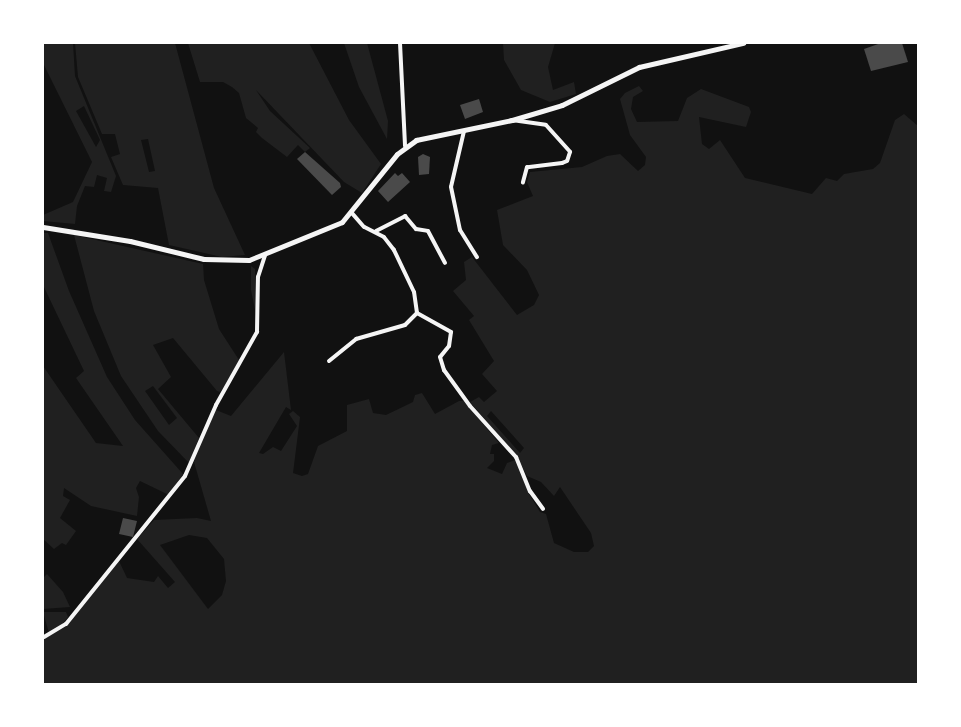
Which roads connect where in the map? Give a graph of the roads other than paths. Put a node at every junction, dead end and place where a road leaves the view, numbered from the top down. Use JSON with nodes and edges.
{"nodes":[{"id":1,"x":400,"y":43,"type":"edge"},
{"id":2,"x":743,"y":43,"type":"edge"},
{"id":3,"x":512,"y":120,"type":"junction"},
{"id":4,"x":464,"y":131,"type":"junction"},
{"id":5,"x":405,"y":146,"type":"junction"},
{"id":6,"x":523,"y":182,"type":"dead end"},
{"id":7,"x":352,"y":213,"type":"junction"},
{"id":8,"x":43,"y":227,"type":"edge"},
{"id":9,"x":376,"y":231,"type":"junction"},
{"id":10,"x":265,"y":255,"type":"junction"},
{"id":11,"x":477,"y":258,"type":"dead end"},
{"id":12,"x":445,"y":263,"type":"dead end"},
{"id":13,"x":417,"y":313,"type":"junction"},
{"id":14,"x":329,"y":361,"type":"dead end"},
{"id":15,"x":543,"y":509,"type":"dead end"},
{"id":16,"x":44,"y":637,"type":"edge"}],
"edges":[{"from":1,"to":5,"type":"street"},
{"from":2,"to":3,"type":"street"},
{"from":3,"to":4,"type":"street"},
{"from":3,"to":6,"type":"street"},
{"from":4,"to":5,"type":"street"},
{"from":4,"to":11,"type":"street"},
{"from":5,"to":7,"type":"street"},
{"from":7,"to":9,"type":"street"},
{"from":7,"to":10,"type":"street"},
{"from":8,"to":10,"type":"street"},
{"from":9,"to":12,"type":"street"},
{"from":9,"to":13,"type":"street"},
{"from":10,"to":16,"type":"street"},
{"from":13,"to":14,"type":"street"},
{"from":13,"to":15,"type":"street"}]}
